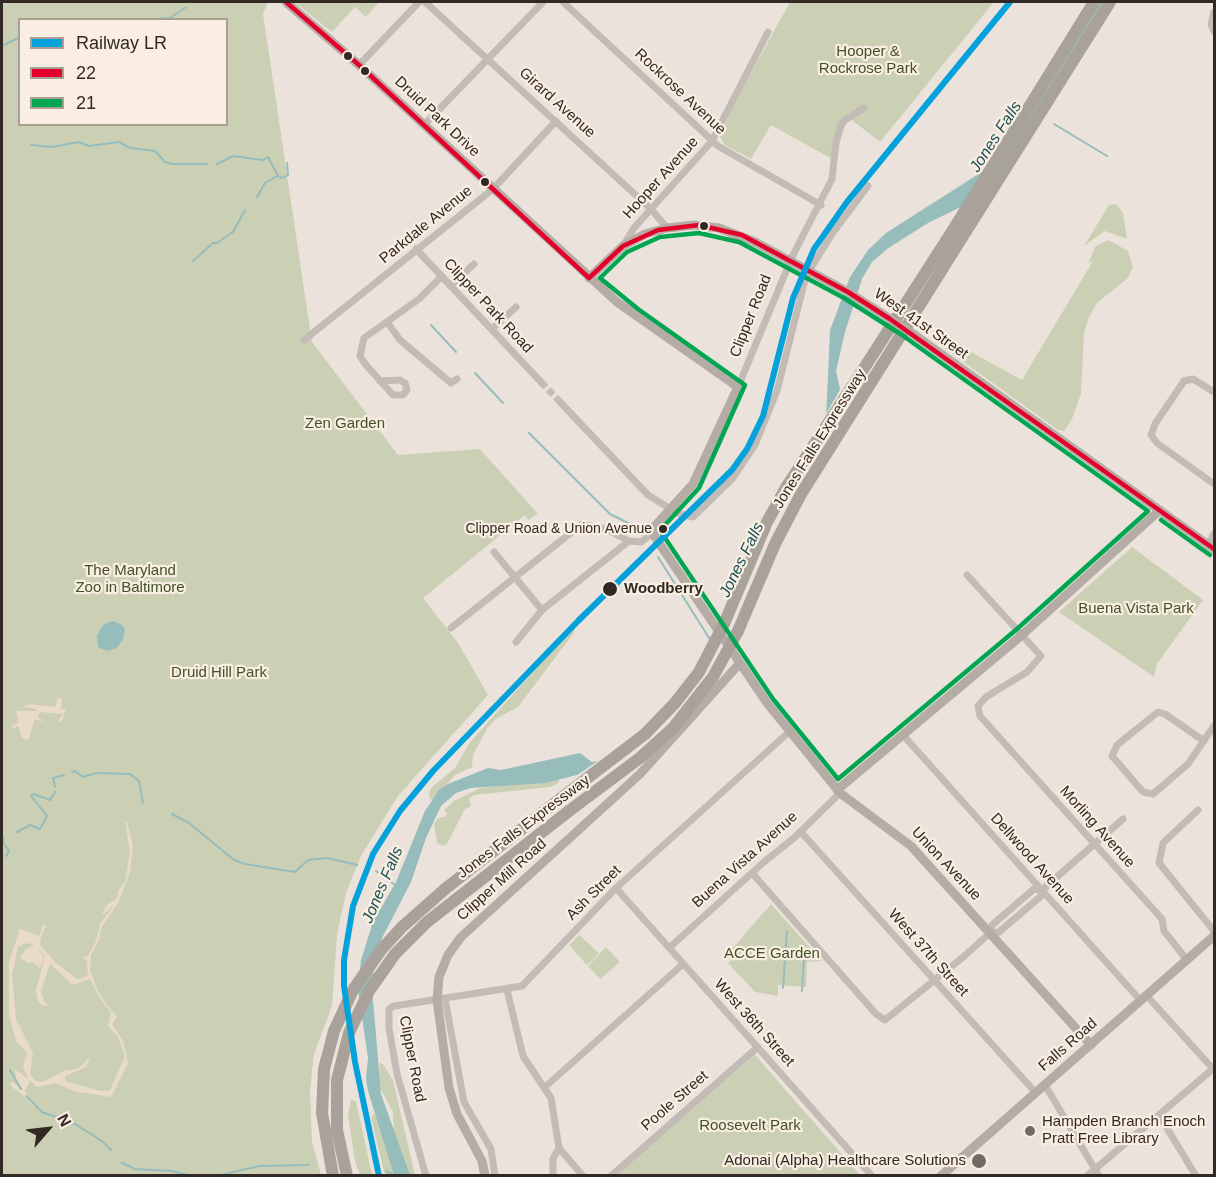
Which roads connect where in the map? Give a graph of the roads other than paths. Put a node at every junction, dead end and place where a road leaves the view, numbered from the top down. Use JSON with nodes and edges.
{"nodes":[{"id":1,"x":286,"y":2,"type":"edge"},
{"id":2,"x":419,"y":2,"type":"edge"},
{"id":3,"x":425,"y":2,"type":"edge"},
{"id":4,"x":543,"y":2,"type":"edge"},
{"id":5,"x":563,"y":2,"type":"edge"},
{"id":6,"x":1094,"y":2,"type":"edge"},
{"id":7,"x":1110,"y":2,"type":"edge"},
{"id":8,"x":1215,"y":12,"type":"edge"},
{"id":9,"x":1215,"y":31,"type":"edge"},
{"id":10,"x":768,"y":33,"type":"dead end"},
{"id":11,"x":488,"y":59,"type":"junction"},
{"id":12,"x":359,"y":65,"type":"junction"},
{"id":13,"x":864,"y":108,"type":"dead end"},
{"id":14,"x":556,"y":121,"type":"junction"},
{"id":15,"x":424,"y":125,"type":"junction"},
{"id":16,"x":712,"y":141,"type":"junction"},
{"id":17,"x":868,"y":186,"type":"dead end"},
{"id":18,"x":493,"y":189,"type":"junction"},
{"id":19,"x":821,"y":205,"type":"junction"},
{"id":20,"x":651,"y":209,"type":"junction"},
{"id":21,"x":668,"y":228,"type":"junction"},
{"id":22,"x":623,"y":246,"type":"junction"},
{"id":23,"x":416,"y":249,"type":"junction"},
{"id":24,"x":474,"y":264,"type":"dead end"},
{"id":25,"x":442,"y":276,"type":"junction"},
{"id":26,"x":589,"y":278,"type":"junction"},
{"id":27,"x":450,"y":286,"type":"junction"},
{"id":28,"x":516,"y":307,"type":"dead end"},
{"id":29,"x":387,"y":322,"type":"junction"},
{"id":30,"x":492,"y":329,"type":"junction"},
{"id":31,"x":304,"y":340,"type":"dead end"},
{"id":32,"x":457,"y":379,"type":"dead end"},
{"id":33,"x":380,"y":381,"type":"dead end"},
{"id":34,"x":541,"y":382,"type":"tunnel mouth"},
{"id":35,"x":738,"y":387,"type":"junction"},
{"id":36,"x":1215,"y":392,"type":"edge"},
{"id":37,"x":561,"y":403,"type":"tunnel mouth"},
{"id":38,"x":1215,"y":484,"type":"edge"},
{"id":39,"x":672,"y":509,"type":"junction"},
{"id":40,"x":1160,"y":510,"type":"junction"},
{"id":41,"x":1215,"y":534,"type":"edge"},
{"id":42,"x":648,"y":537,"type":"junction"},
{"id":43,"x":629,"y":542,"type":"junction"},
{"id":44,"x":1211,"y":547,"type":"edge"},
{"id":45,"x":494,"y":552,"type":"dead end"},
{"id":46,"x":967,"y":575,"type":"dead end"},
{"id":47,"x":515,"y":577,"type":"junction"},
{"id":48,"x":542,"y":610,"type":"junction"},
{"id":49,"x":451,"y":628,"type":"dead end"},
{"id":50,"x":1022,"y":635,"type":"junction"},
{"id":51,"x":516,"y":642,"type":"dead end"},
{"id":52,"x":740,"y":663,"type":"junction"},
{"id":53,"x":1215,"y":726,"type":"edge"},
{"id":54,"x":789,"y":732,"type":"junction"},
{"id":55,"x":903,"y":735,"type":"junction"},
{"id":56,"x":1204,"y":741,"type":"junction"},
{"id":57,"x":839,"y":792,"type":"junction"},
{"id":58,"x":1198,"y":810,"type":"dead end"},
{"id":59,"x":1123,"y":819,"type":"dead end"},
{"id":60,"x":801,"y":832,"type":"junction"},
{"id":61,"x":1094,"y":845,"type":"junction"},
{"id":62,"x":752,"y":873,"type":"junction"},
{"id":63,"x":616,"y":888,"type":"junction"},
{"id":64,"x":1042,"y":890,"type":"junction"},
{"id":65,"x":1215,"y":931,"type":"edge"},
{"id":66,"x":990,"y":933,"type":"junction"},
{"id":67,"x":1215,"y":936,"type":"edge"},
{"id":68,"x":669,"y":948,"type":"junction"},
{"id":69,"x":1187,"y":960,"type":"junction"},
{"id":70,"x":683,"y":964,"type":"junction"},
{"id":71,"x":934,"y":980,"type":"junction"},
{"id":72,"x":507,"y":990,"type":"junction"},
{"id":73,"x":1144,"y":998,"type":"junction"},
{"id":74,"x":441,"y":999,"type":"junction"},
{"id":75,"x":389,"y":1009,"type":"joint"},
{"id":76,"x":1090,"y":1045,"type":"junction"},
{"id":77,"x":758,"y":1047,"type":"junction"},
{"id":78,"x":1214,"y":1069,"type":"edge"},
{"id":79,"x":1045,"y":1085,"type":"junction"},
{"id":80,"x":545,"y":1087,"type":"junction"},
{"id":81,"x":1036,"y":1093,"type":"junction"},
{"id":82,"x":1159,"y":1115,"type":"junction"},
{"id":83,"x":559,"y":1148,"type":"junction"},
{"id":84,"x":1097,"y":1172,"type":"edge"},
{"id":85,"x":333,"y":1176,"type":"edge"},
{"id":86,"x":347,"y":1176,"type":"edge"},
{"id":87,"x":426,"y":1176,"type":"edge"},
{"id":88,"x":485,"y":1176,"type":"edge"},
{"id":89,"x":495,"y":1176,"type":"edge"},
{"id":90,"x":553,"y":1176,"type":"edge"},
{"id":91,"x":583,"y":1176,"type":"edge"},
{"id":92,"x":611,"y":1176,"type":"edge"},
{"id":93,"x":872,"y":1176,"type":"edge"},
{"id":94,"x":941,"y":1176,"type":"edge"},
{"id":95,"x":1087,"y":1176,"type":"edge"},
{"id":96,"x":1196,"y":1176,"type":"edge"}],
"edges":[{"from":1,"to":12,"type":"street","name":"Druid Park Drive"},
{"from":2,"to":12,"type":"street"},
{"from":3,"to":11,"type":"street","name":"Girard Avenue"},
{"from":4,"to":11,"type":"street"},
{"from":5,"to":16,"type":"street","name":"Rockrose Avenue"},
{"from":6,"to":85,"type":"highway","name":"Jones Falls Expressway","bridge":true},
{"from":7,"to":86,"type":"highway","name":"Jones Falls Expressway","bridge":true},
{"from":8,"to":9,"type":"street"},
{"from":10,"to":16,"type":"street","name":"Hooper Avenue"},
{"from":11,"to":14,"type":"street","name":"Girard Avenue"},
{"from":11,"to":15,"type":"street"},
{"from":12,"to":15,"type":"street","name":"Druid Park Drive"},
{"from":13,"to":19,"type":"street","name":"Clipper Road"},
{"from":14,"to":18,"type":"street","name":"Parkdale Avenue"},
{"from":14,"to":20,"type":"street","name":"Girard Avenue"},
{"from":15,"to":18,"type":"street","name":"Druid Park Drive"},
{"from":16,"to":19,"type":"street","name":"Rockrose Avenue"},
{"from":16,"to":20,"type":"street","name":"Hooper Avenue"},
{"from":17,"to":39,"type":"street"},
{"from":18,"to":23,"type":"street","name":"Parkdale Avenue"},
{"from":18,"to":26,"type":"street","name":"Druid Park Drive"},
{"from":19,"to":35,"type":"street","name":"Clipper Road"},
{"from":20,"to":21,"type":"street","name":"Girard Avenue"},
{"from":20,"to":22,"type":"street","name":"Hooper Avenue"},
{"from":21,"to":22,"type":"street","name":"West 41st Street"},
{"from":21,"to":40,"type":"street","name":"West 41st Street","bridge":true},
{"from":22,"to":26,"type":"street","name":"West 41st Street"},
{"from":23,"to":25,"type":"street","name":"Clipper Park Road"},
{"from":23,"to":31,"type":"street","name":"Parkdale Avenue"},
{"from":24,"to":27,"type":"street"},
{"from":25,"to":27,"type":"street","name":"Clipper Park Road"},
{"from":25,"to":29,"type":"street"},
{"from":26,"to":35,"type":"street","name":"Druid Park Drive"},
{"from":27,"to":30,"type":"street","name":"Clipper Park Road"},
{"from":28,"to":30,"type":"street"},
{"from":29,"to":32,"type":"street"},
{"from":29,"to":33,"type":"street"},
{"from":30,"to":34,"type":"street","name":"Clipper Park Road"},
{"from":35,"to":39,"type":"street","name":"Clipper Road"},
{"from":36,"to":38,"type":"street"},
{"from":37,"to":39,"type":"street"},
{"from":39,"to":42,"type":"street","name":"Clipper Road"},
{"from":40,"to":44,"type":"street","name":"West 41st Street"},
{"from":40,"to":50,"type":"street","name":"Buena Vista Avenue"},
{"from":41,"to":44,"type":"street"},
{"from":42,"to":43,"type":"street"},
{"from":42,"to":52,"type":"street","name":"Union Avenue","bridge":true},
{"from":43,"to":47,"type":"street"},
{"from":43,"to":48,"type":"street"},
{"from":45,"to":47,"type":"street"},
{"from":46,"to":50,"type":"street"},
{"from":47,"to":48,"type":"street"},
{"from":47,"to":49,"type":"street"},
{"from":48,"to":51,"type":"street"},
{"from":50,"to":55,"type":"street","name":"Buena Vista Avenue"},
{"from":50,"to":61,"type":"street","name":"Morling Avenue"},
{"from":52,"to":54,"type":"street","name":"Union Avenue"},
{"from":52,"to":74,"type":"street","name":"Clipper Mill Road"},
{"from":53,"to":56,"type":"street"},
{"from":54,"to":57,"type":"street","name":"Union Avenue"},
{"from":54,"to":63,"type":"street","name":"Ash Street"},
{"from":55,"to":57,"type":"street","name":"Buena Vista Avenue"},
{"from":55,"to":64,"type":"street","name":"Dellwood Avenue"},
{"from":56,"to":56,"type":"street"},
{"from":57,"to":60,"type":"street","name":"Buena Vista Avenue"},
{"from":57,"to":66,"type":"street","name":"Union Avenue"},
{"from":58,"to":65,"type":"street"},
{"from":59,"to":61,"type":"street"},
{"from":60,"to":62,"type":"street","name":"Buena Vista Avenue"},
{"from":60,"to":71,"type":"street","name":"West 37th Street"},
{"from":61,"to":64,"type":"street"},
{"from":61,"to":69,"type":"street","name":"Morling Avenue"},
{"from":62,"to":68,"type":"street","name":"Buena Vista Avenue"},
{"from":62,"to":71,"type":"street"},
{"from":63,"to":68,"type":"street","name":"West 36th Street"},
{"from":63,"to":72,"type":"street","name":"Ash Street"},
{"from":64,"to":66,"type":"street"},
{"from":64,"to":73,"type":"street","name":"Dellwood Avenue"},
{"from":66,"to":71,"type":"street"},
{"from":66,"to":76,"type":"street","name":"Union Avenue"},
{"from":67,"to":69,"type":"street","name":"Falls Road"},
{"from":68,"to":70,"type":"street","name":"West 36th Street"},
{"from":69,"to":73,"type":"street","name":"Falls Road"},
{"from":70,"to":77,"type":"street","name":"West 36th Street"},
{"from":70,"to":80,"type":"street"},
{"from":71,"to":81,"type":"street","name":"West 37th Street"},
{"from":72,"to":74,"type":"street","name":"Ash Street"},
{"from":72,"to":80,"type":"street"},
{"from":73,"to":76,"type":"street","name":"Falls Road"},
{"from":73,"to":78,"type":"street","name":"Dellwood Avenue"},
{"from":74,"to":75,"type":"street","name":"Ash Street"},
{"from":74,"to":88,"type":"street","name":"Clipper Mill Road"},
{"from":74,"to":89,"type":"street"},
{"from":75,"to":87,"type":"street","name":"Clipper Road"},
{"from":76,"to":79,"type":"street","name":"Falls Road"},
{"from":77,"to":92,"type":"street","name":"Poole Street"},
{"from":77,"to":93,"type":"street","name":"West 36th Street"},
{"from":78,"to":82,"type":"street"},
{"from":79,"to":81,"type":"street","name":"Falls Road"},
{"from":79,"to":84,"type":"street"},
{"from":80,"to":83,"type":"street"},
{"from":81,"to":94,"type":"street","name":"Falls Road"},
{"from":82,"to":84,"type":"street"},
{"from":82,"to":96,"type":"street"},
{"from":83,"to":90,"type":"street"},
{"from":83,"to":91,"type":"street"},
{"from":84,"to":95,"type":"street"}]}
